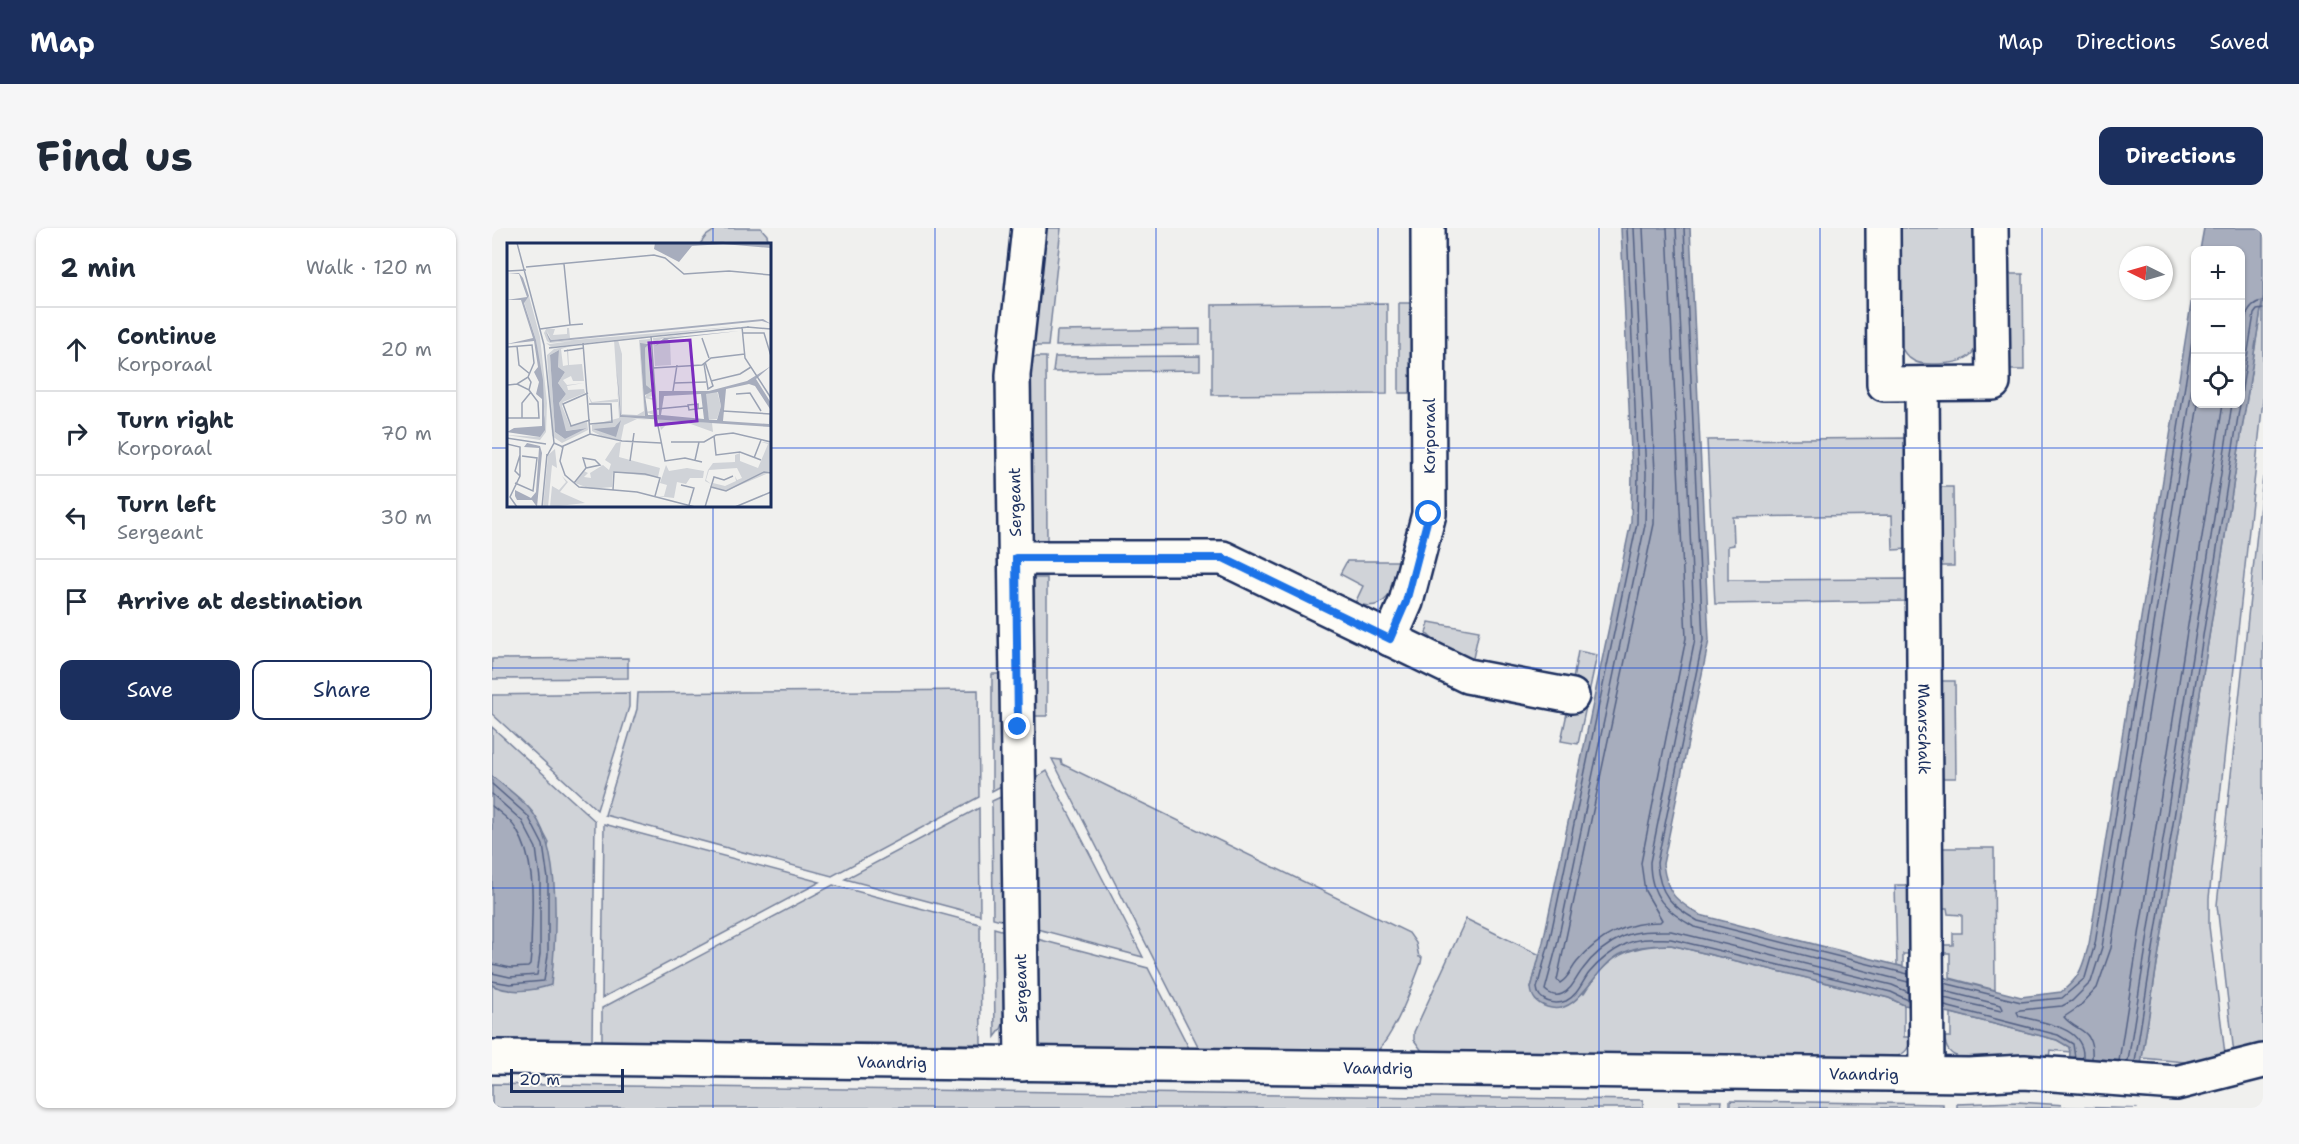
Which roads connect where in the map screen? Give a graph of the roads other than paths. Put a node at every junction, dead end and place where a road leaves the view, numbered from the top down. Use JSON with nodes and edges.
{"nodes":[{"id":1,"x":1029,"y":228,"type":"edge"},
{"id":2,"x":1428,"y":228,"type":"edge"},
{"id":3,"x":1883,"y":228,"type":"edge"},
{"id":4,"x":1991,"y":228,"type":"edge"},
{"id":5,"x":1922,"y":384,"type":"junction"},
{"id":6,"x":1016,"y":558,"type":"junction"},
{"id":7,"x":1390,"y":639,"type":"junction"},
{"id":8,"x":1572,"y":696,"type":"dead end"},
{"id":9,"x":492,"y":1057,"type":"edge"},
{"id":10,"x":2263,"y":1061,"type":"edge"},
{"id":11,"x":1022,"y":1064,"type":"junction"},
{"id":12,"x":1927,"y":1074,"type":"junction"}],
"edges":[{"from":1,"to":6,"type":"street","name":"Sergeant"},
{"from":2,"to":7,"type":"street","name":"Korporaal"},
{"from":3,"to":5,"type":"street"},
{"from":4,"to":5,"type":"street"},
{"from":5,"to":12,"type":"street","name":"Maarschalk"},
{"from":6,"to":7,"type":"street"},
{"from":6,"to":11,"type":"street","name":"Sergeant"},
{"from":7,"to":8,"type":"street"},
{"from":9,"to":11,"type":"street","name":"Vaandrig"},
{"from":10,"to":12,"type":"street","name":"Vaandrig"},
{"from":11,"to":12,"type":"street","name":"Vaandrig"}]}
